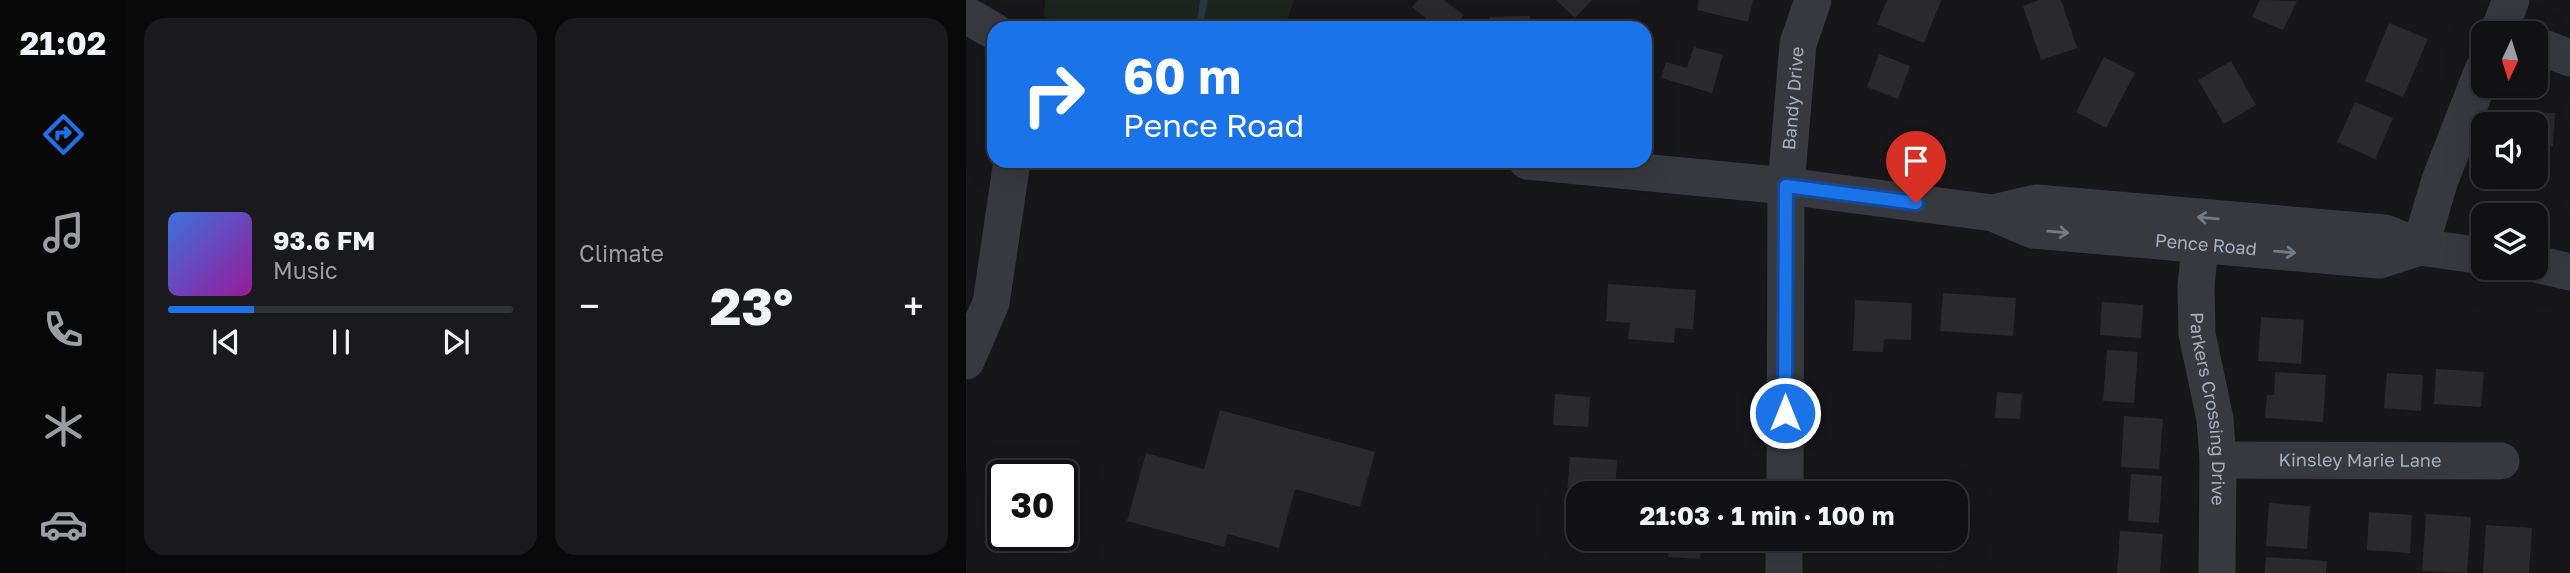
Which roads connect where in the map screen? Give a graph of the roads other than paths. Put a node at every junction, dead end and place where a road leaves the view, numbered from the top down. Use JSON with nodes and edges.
{"nodes":[{"id":1,"x":1813,"y":0,"type":"edge"},
{"id":2,"x":966,"y":15,"type":"edge"},
{"id":3,"x":987,"y":27,"type":"edge"},
{"id":4,"x":2548,"y":50,"type":"edge"},
{"id":5,"x":2570,"y":58,"type":"edge"},
{"id":6,"x":2472,"y":98,"type":"edge"},
{"id":7,"x":1011,"y":168,"type":"edge"},
{"id":8,"x":1600,"y":168,"type":"edge"},
{"id":9,"x":1786,"y":186,"type":"junction"},
{"id":10,"x":1993,"y":213,"type":"junction"},
{"id":11,"x":2200,"y":244,"type":"junction"},
{"id":12,"x":2420,"y":247,"type":"junction"},
{"id":13,"x":2471,"y":254,"type":"edge"},
{"id":14,"x":2548,"y":267,"type":"edge"},
{"id":15,"x":2570,"y":272,"type":"edge"},
{"id":16,"x":966,"y":361,"type":"edge"},
{"id":17,"x":2218,"y":460,"type":"junction"},
{"id":18,"x":2501,"y":461,"type":"dead end"},
{"id":19,"x":1785,"y":481,"type":"edge"},
{"id":20,"x":1784,"y":551,"type":"edge"},
{"id":21,"x":1784,"y":573,"type":"edge"},
{"id":22,"x":2217,"y":573,"type":"edge"}],
"edges":[{"from":1,"to":9,"type":"street","name":"Bandy Drive"},
{"from":2,"to":3,"type":"street"},
{"from":4,"to":5,"type":"street"},
{"from":6,"to":12,"type":"street"},
{"from":7,"to":16,"type":"street"},
{"from":8,"to":9,"type":"street","name":"Pence Road"},
{"from":9,"to":10,"type":"street","name":"Pence Road"},
{"from":9,"to":19,"type":"street","name":"Bandy Drive"},
{"from":10,"to":11,"type":"street","name":"Pence Road","one_way":true},
{"from":12,"to":10,"type":"street","name":"Pence Road","one_way":true},
{"from":11,"to":12,"type":"street","name":"Pence Road","one_way":true},
{"from":11,"to":17,"type":"street","name":"Parkers Crossing Drive"},
{"from":12,"to":13,"type":"street","name":"Pence Road"},
{"from":14,"to":15,"type":"street"},
{"from":17,"to":18,"type":"street","name":"Kinsley Marie Lane"},
{"from":17,"to":22,"type":"street","name":"Parkers Crossing Drive"},
{"from":20,"to":21,"type":"street"}]}
